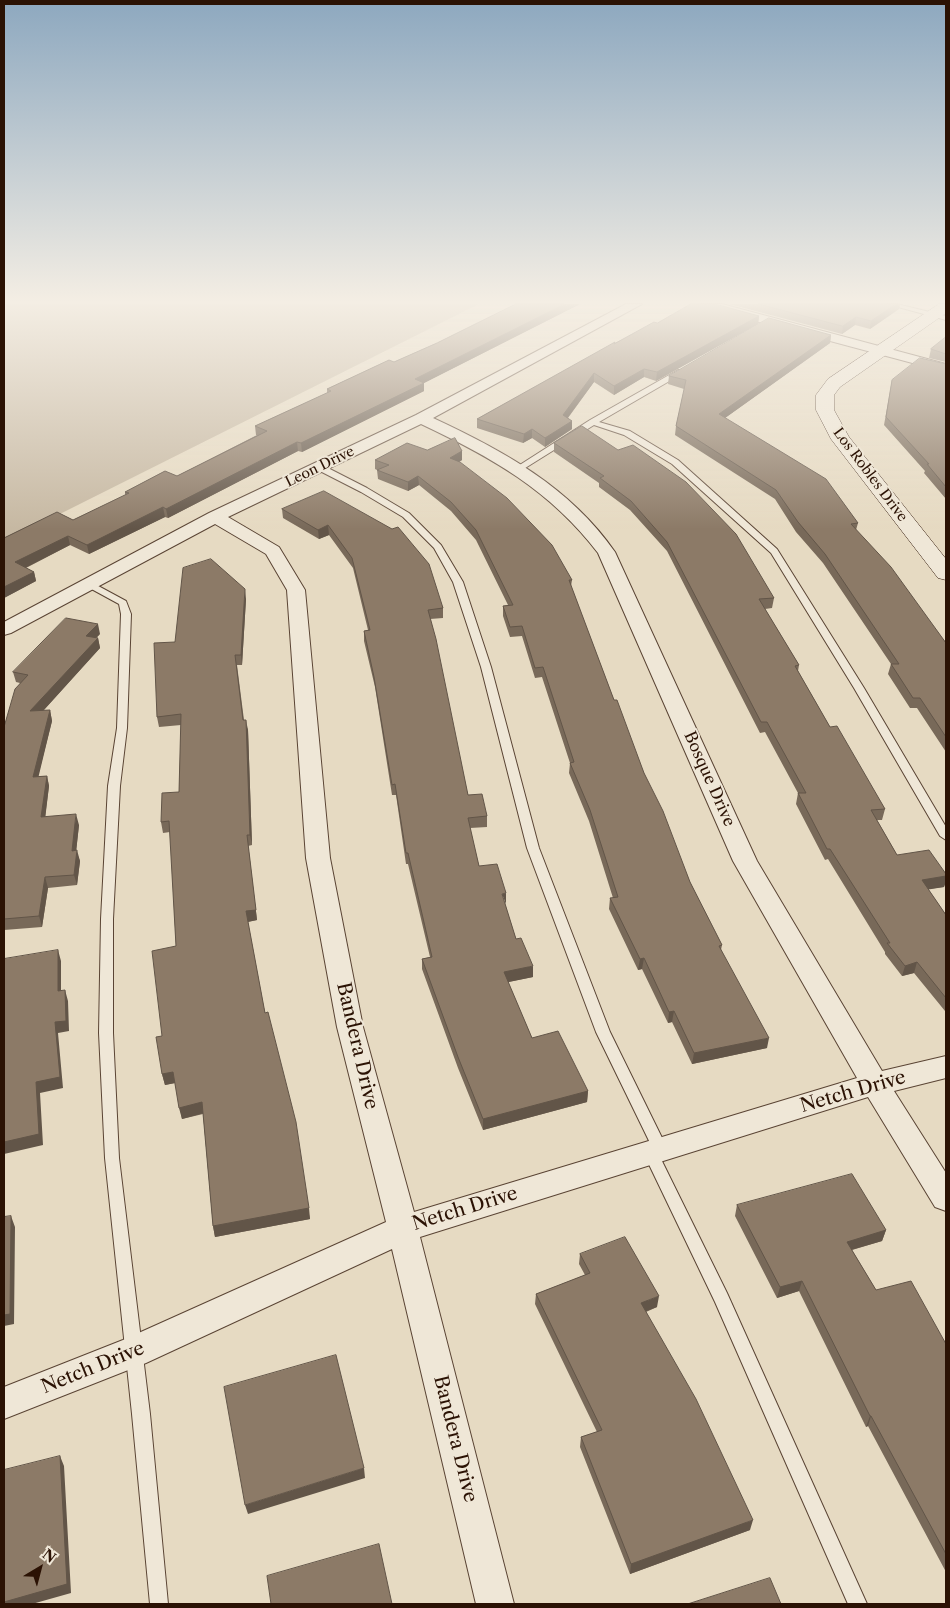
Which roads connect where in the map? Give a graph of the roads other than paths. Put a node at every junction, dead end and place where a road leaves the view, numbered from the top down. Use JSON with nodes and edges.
{"nodes":[{"id":1,"x":494,"y":379,"type":"edge"},
{"id":2,"x":669,"y":379,"type":"edge"},
{"id":3,"x":840,"y":379,"type":"edge"},
{"id":4,"x":421,"y":418,"type":"junction"},
{"id":5,"x":593,"y":422,"type":"junction"},
{"id":6,"x":319,"y":467,"type":"junction"},
{"id":7,"x":518,"y":468,"type":"junction"},
{"id":8,"x":214,"y":517,"type":"junction"},
{"id":9,"x":946,"y":573,"type":"edge"},
{"id":10,"x":89,"y":584,"type":"junction"},
{"id":11,"x":4,"y":629,"type":"edge"},
{"id":12,"x":946,"y":836,"type":"edge"},
{"id":13,"x":946,"y":1067,"type":"edge"},
{"id":14,"x":875,"y":1084,"type":"junction"},
{"id":15,"x":655,"y":1150,"type":"junction"},
{"id":16,"x":946,"y":1198,"type":"edge"},
{"id":17,"x":403,"y":1228,"type":"junction"},
{"id":18,"x":134,"y":1352,"type":"junction"},
{"id":19,"x":4,"y":1403,"type":"edge"},
{"id":20,"x":159,"y":1604,"type":"edge"},
{"id":21,"x":495,"y":1604,"type":"edge"},
{"id":22,"x":858,"y":1604,"type":"edge"}],
"edges":[{"from":1,"to":4,"type":"street","name":"Leon Drive"},
{"from":2,"to":5,"type":"lane"},
{"from":3,"to":9,"type":"street","name":"Los Robles Drive"},
{"from":4,"to":6,"type":"street","name":"Leon Drive"},
{"from":4,"to":7,"type":"street","name":"Bosque Drive"},
{"from":5,"to":7,"type":"lane"},
{"from":5,"to":12,"type":"lane"},
{"from":6,"to":8,"type":"street","name":"Leon Drive"},
{"from":6,"to":15,"type":"lane"},
{"from":7,"to":14,"type":"street","name":"Bosque Drive"},
{"from":8,"to":10,"type":"street","name":"Leon Drive"},
{"from":8,"to":17,"type":"street","name":"Bandera Drive"},
{"from":10,"to":11,"type":"street","name":"Leon Drive"},
{"from":10,"to":18,"type":"lane"},
{"from":13,"to":14,"type":"street","name":"Netch Drive"},
{"from":14,"to":15,"type":"street","name":"Netch Drive"},
{"from":14,"to":16,"type":"street","name":"Bosque Drive"},
{"from":15,"to":17,"type":"street","name":"Netch Drive"},
{"from":15,"to":22,"type":"lane"},
{"from":17,"to":18,"type":"street","name":"Netch Drive"},
{"from":17,"to":21,"type":"street","name":"Bandera Drive"},
{"from":18,"to":19,"type":"street","name":"Netch Drive"},
{"from":18,"to":20,"type":"lane"}]}
